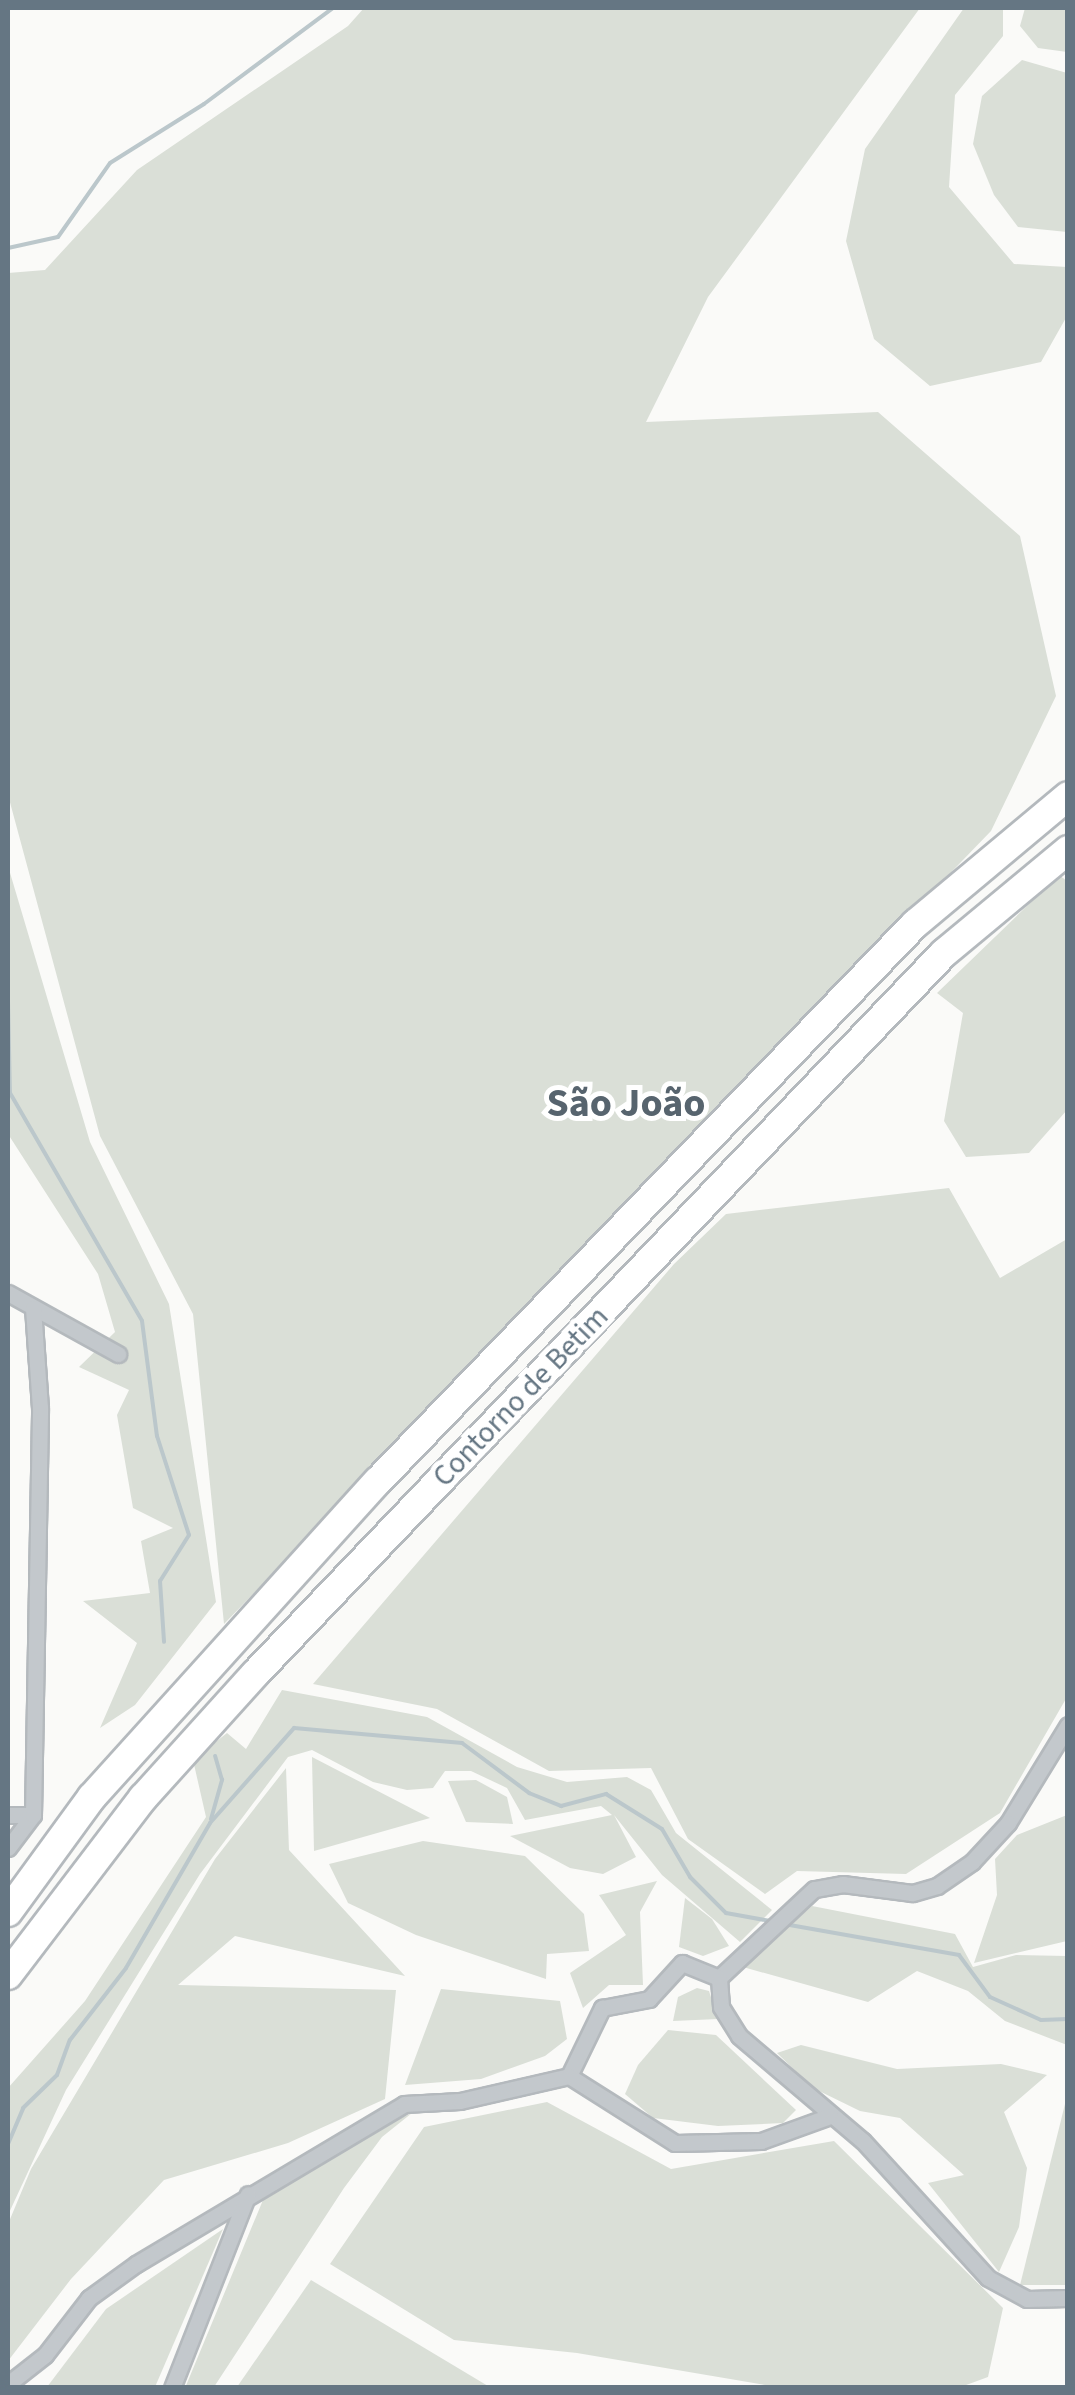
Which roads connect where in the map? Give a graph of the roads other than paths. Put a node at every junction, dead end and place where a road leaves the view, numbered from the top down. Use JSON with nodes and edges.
{"nodes":[{"id":1,"x":1068,"y":796,"type":"edge"},
{"id":2,"x":1068,"y":850,"type":"edge"},
{"id":3,"x":8,"y":1293,"type":"edge"},
{"id":4,"x":33,"y":1308,"type":"junction"},
{"id":5,"x":118,"y":1354,"type":"dead end"},
{"id":6,"x":1068,"y":1725,"type":"edge"},
{"id":7,"x":8,"y":1815,"type":"edge"},
{"id":8,"x":33,"y":1815,"type":"junction"},
{"id":9,"x":8,"y":1848,"type":"edge"},
{"id":10,"x":8,"y":1912,"type":"edge"},
{"id":11,"x":8,"y":1974,"type":"edge"},
{"id":12,"x":719,"y":1978,"type":"junction"},
{"id":13,"x":569,"y":2076,"type":"junction"},
{"id":14,"x":830,"y":2116,"type":"junction"},
{"id":15,"x":248,"y":2194,"type":"junction"},
{"id":16,"x":1068,"y":2298,"type":"edge"},
{"id":17,"x":8,"y":2384,"type":"edge"},
{"id":18,"x":172,"y":2388,"type":"edge"}],
"edges":[{"from":1,"to":10,"type":"highway","name":"Contorno de Betim"},
{"from":2,"to":11,"type":"highway","name":"Contorno de Betim"},
{"from":3,"to":4,"type":"street"},
{"from":4,"to":5,"type":"street"},
{"from":4,"to":8,"type":"street"},
{"from":6,"to":12,"type":"street"},
{"from":7,"to":8,"type":"street"},
{"from":8,"to":9,"type":"street"},
{"from":12,"to":13,"type":"street"},
{"from":12,"to":14,"type":"street"},
{"from":13,"to":14,"type":"street"},
{"from":13,"to":15,"type":"street"},
{"from":14,"to":16,"type":"street"},
{"from":15,"to":17,"type":"street"},
{"from":15,"to":18,"type":"street"}]}
